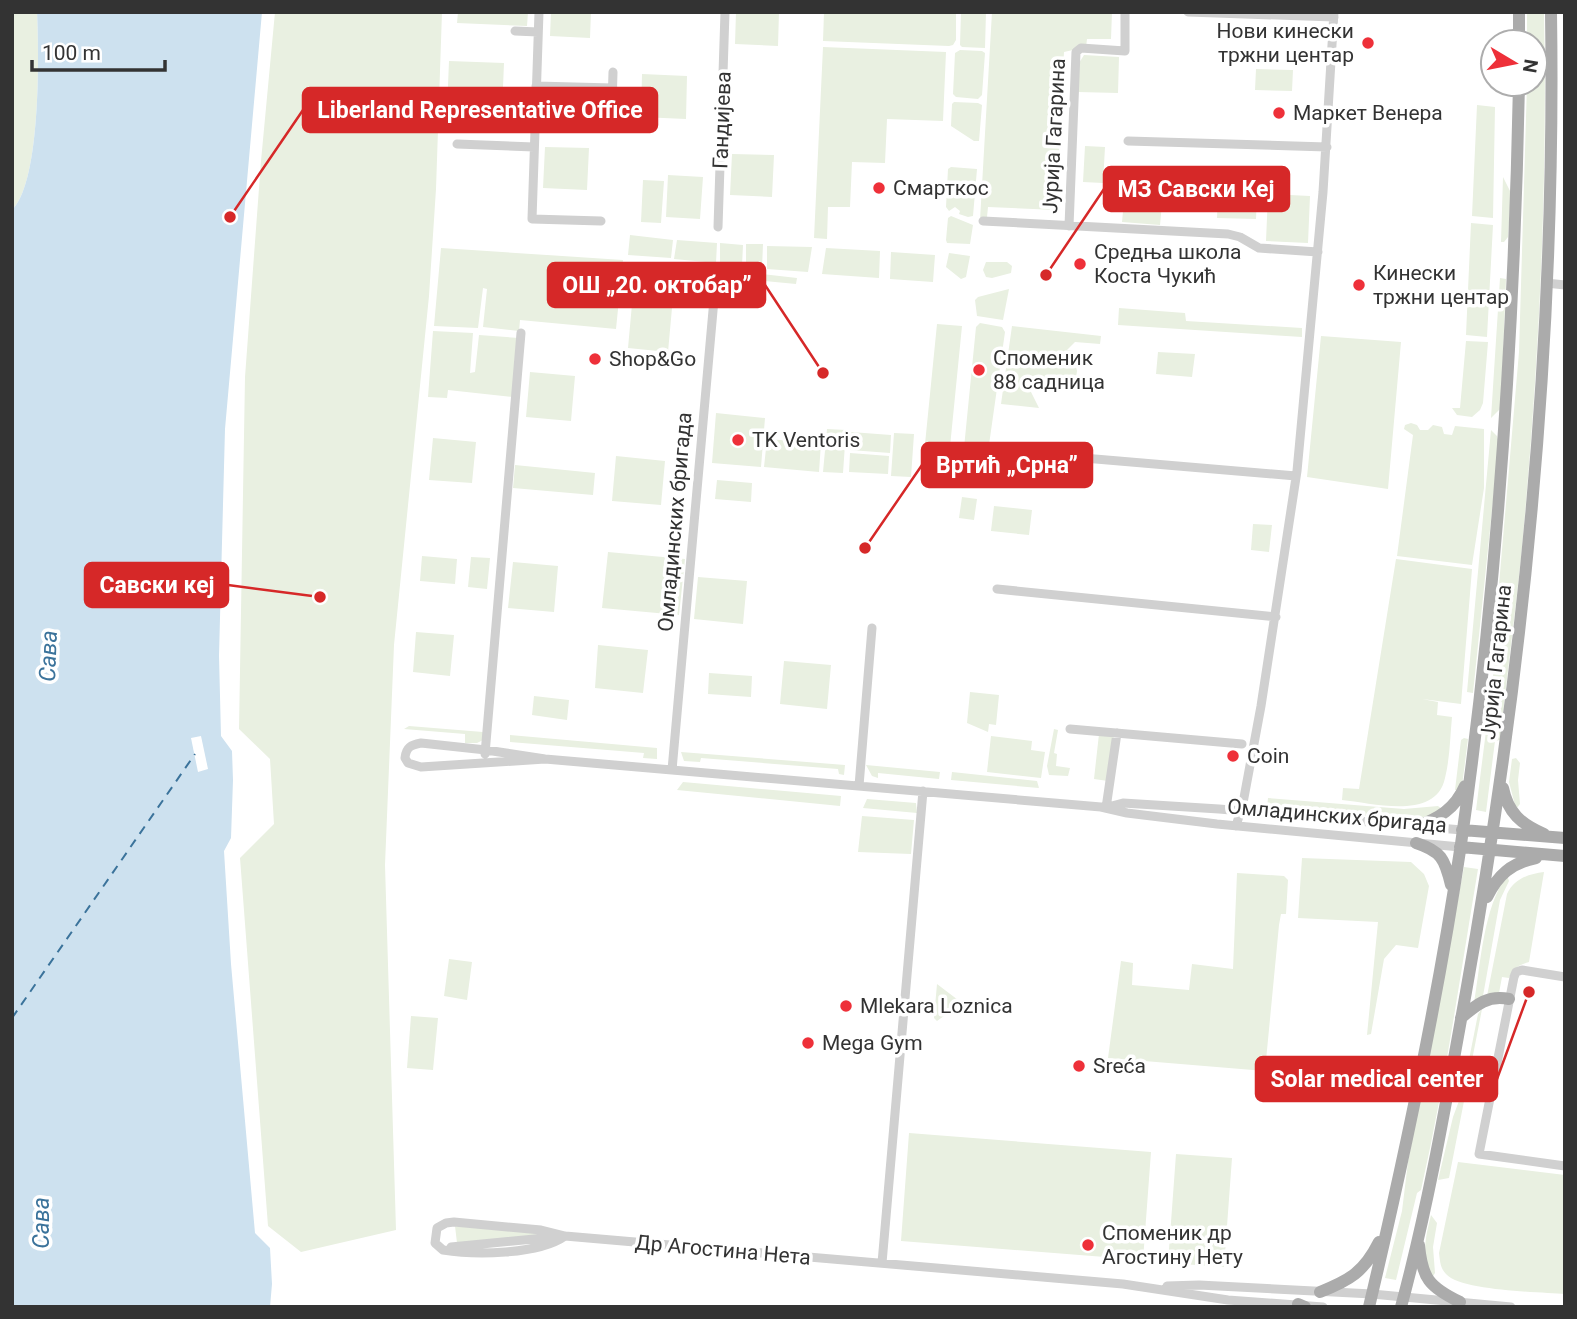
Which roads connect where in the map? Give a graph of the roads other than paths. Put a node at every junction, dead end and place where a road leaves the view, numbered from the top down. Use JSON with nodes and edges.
{"nodes":[{"id":1,"x":539,"y":12,"type":"edge"},
{"id":2,"x":725,"y":12,"type":"edge"},
{"id":3,"x":1125,"y":12,"type":"edge"},
{"id":4,"x":1188,"y":12,"type":"edge"},
{"id":5,"x":1551,"y":12,"type":"edge"},
{"id":6,"x":1334,"y":14,"type":"edge"},
{"id":7,"x":515,"y":31,"type":"dead end"},
{"id":8,"x":538,"y":32,"type":"junction"},
{"id":9,"x":613,"y":72,"type":"dead end"},
{"id":10,"x":536,"y":86,"type":"junction"},
{"id":11,"x":612,"y":89,"type":"junction"},
{"id":12,"x":1519,"y":98,"type":"edge"},
{"id":13,"x":612,"y":106,"type":"dead end"},
{"id":14,"x":1128,"y":141,"type":"dead end"},
{"id":15,"x":457,"y":144,"type":"dead end"},
{"id":16,"x":534,"y":147,"type":"junction"},
{"id":17,"x":1327,"y":147,"type":"junction"},
{"id":18,"x":601,"y":221,"type":"dead end"},
{"id":19,"x":983,"y":221,"type":"dead end"},
{"id":20,"x":1069,"y":226,"type":"junction"},
{"id":21,"x":718,"y":227,"type":"dead end"},
{"id":22,"x":1318,"y":253,"type":"junction"},
{"id":23,"x":716,"y":277,"type":"dead end"},
{"id":24,"x":1546,"y":283,"type":"junction"},
{"id":25,"x":1565,"y":285,"type":"edge"},
{"id":26,"x":521,"y":333,"type":"dead end"},
{"id":27,"x":1014,"y":452,"type":"dead end"},
{"id":28,"x":1296,"y":476,"type":"junction"},
{"id":29,"x":997,"y":589,"type":"dead end"},
{"id":30,"x":1276,"y":617,"type":"junction"},
{"id":31,"x":872,"y":628,"type":"dead end"},
{"id":32,"x":1070,"y":729,"type":"dead end"},
{"id":33,"x":1117,"y":733,"type":"junction"},
{"id":34,"x":1242,"y":744,"type":"dead end"},
{"id":35,"x":486,"y":750,"type":"junction"},
{"id":36,"x":545,"y":759,"type":"junction"},
{"id":37,"x":484,"y":763,"type":"junction"},
{"id":38,"x":1471,"y":765,"type":"junction"},
{"id":39,"x":673,"y":770,"type":"junction"},
{"id":40,"x":1502,"y":777,"type":"junction"},
{"id":41,"x":859,"y":786,"type":"junction"},
{"id":42,"x":923,"y":791,"type":"junction"},
{"id":43,"x":1106,"y":808,"type":"junction"},
{"id":44,"x":1241,"y":811,"type":"junction"},
{"id":45,"x":1236,"y":826,"type":"junction"},
{"id":46,"x":1416,"y":827,"type":"junction"},
{"id":47,"x":1462,"y":830,"type":"junction"},
{"id":48,"x":1493,"y":833,"type":"junction"},
{"id":49,"x":1551,"y":837,"type":"junction"},
{"id":50,"x":1565,"y":838,"type":"edge"},
{"id":51,"x":1416,"y":843,"type":"junction"},
{"id":52,"x":1460,"y":847,"type":"junction"},
{"id":53,"x":1491,"y":849,"type":"junction"},
{"id":54,"x":1549,"y":855,"type":"junction"},
{"id":55,"x":1565,"y":856,"type":"edge"},
{"id":56,"x":1452,"y":892,"type":"junction"},
{"id":57,"x":1482,"y":906,"type":"junction"},
{"id":58,"x":1565,"y":976,"type":"edge"},
{"id":59,"x":1509,"y":999,"type":"junction"},
{"id":60,"x":1461,"y":1018,"type":"junction"},
{"id":61,"x":1565,"y":1166,"type":"edge"},
{"id":62,"x":1387,"y":1226,"type":"junction"},
{"id":63,"x":1418,"y":1231,"type":"junction"},
{"id":64,"x":565,"y":1236,"type":"junction"},
{"id":65,"x":882,"y":1263,"type":"junction"},
{"id":66,"x":1153,"y":1287,"type":"junction"},
{"id":67,"x":1320,"y":1292,"type":"junction"},
{"id":68,"x":1370,"y":1300,"type":"edge"},
{"id":69,"x":1402,"y":1302,"type":"edge"},
{"id":70,"x":1460,"y":1302,"type":"junction"},
{"id":71,"x":1215,"y":1303,"type":"edge"},
{"id":72,"x":1301,"y":1305,"type":"edge"},
{"id":73,"x":1323,"y":1307,"type":"edge"},
{"id":74,"x":1511,"y":1307,"type":"edge"}],
"edges":[{"from":1,"to":8,"type":"street"},
{"from":2,"to":21,"type":"street","name":"Гандијева"},
{"from":3,"to":20,"type":"street","name":"Јурија Гагарина"},
{"from":4,"to":6,"type":"street"},
{"from":5,"to":24,"type":"main road","name":"Јурија Гагарина"},
{"from":6,"to":17,"type":"street"},
{"from":7,"to":8,"type":"street"},
{"from":8,"to":10,"type":"street"},
{"from":9,"to":11,"type":"street"},
{"from":10,"to":11,"type":"street"},
{"from":10,"to":16,"type":"street"},
{"from":11,"to":13,"type":"street"},
{"from":12,"to":38,"type":"main road","name":"Јурија Гагарина"},
{"from":14,"to":17,"type":"street"},
{"from":15,"to":16,"type":"street"},
{"from":16,"to":18,"type":"street"},
{"from":17,"to":22,"type":"street"},
{"from":19,"to":20,"type":"street","name":"Јурија Гагарина"},
{"from":20,"to":22,"type":"street","name":"Јурија Гагарина"},
{"from":22,"to":28,"type":"street"},
{"from":23,"to":39,"type":"street","name":"Омладинских бригада"},
{"from":24,"to":25,"type":"street"},
{"from":24,"to":40,"type":"main road","name":"Јурија Гагарина"},
{"from":26,"to":35,"type":"street"},
{"from":27,"to":28,"type":"street"},
{"from":28,"to":30,"type":"street"},
{"from":29,"to":30,"type":"street"},
{"from":30,"to":44,"type":"street"},
{"from":31,"to":41,"type":"street"},
{"from":32,"to":33,"type":"street"},
{"from":33,"to":34,"type":"street"},
{"from":33,"to":43,"type":"street"},
{"from":35,"to":36,"type":"street","name":"Омладинских бригада"},
{"from":35,"to":37,"type":"street"},
{"from":35,"to":37,"type":"street","name":"Омладинских бригада"},
{"from":36,"to":37,"type":"street","name":"Омладинских бригада"},
{"from":36,"to":39,"type":"street","name":"Омладинских бригада"},
{"from":38,"to":46,"type":"main road"},
{"from":38,"to":47,"type":"main road","name":"Јурија Гагарина"},
{"from":39,"to":41,"type":"street","name":"Омладинских бригада"},
{"from":40,"to":48,"type":"main road","name":"Јурија Гагарина"},
{"from":40,"to":49,"type":"main road"},
{"from":41,"to":42,"type":"street","name":"Омладинских бригада"},
{"from":42,"to":43,"type":"street","name":"Омладинских бригада"},
{"from":42,"to":65,"type":"street"},
{"from":43,"to":44,"type":"street","name":"Омладинских бригада"},
{"from":43,"to":45,"type":"street","name":"Омладинских бригада"},
{"from":44,"to":45,"type":"street"},
{"from":44,"to":46,"type":"street","name":"Омладинских бригада"},
{"from":45,"to":51,"type":"street","name":"Омладинских бригада"},
{"from":46,"to":47,"type":"street","name":"Омладинских бригада"},
{"from":47,"to":48,"type":"main road","name":"Омладинских бригада"},
{"from":47,"to":52,"type":"main road","name":"Јурија Гагарина"},
{"from":48,"to":49,"type":"main road","name":"Омладинских бригада"},
{"from":48,"to":53,"type":"main road","name":"Јурија Гагарина"},
{"from":49,"to":50,"type":"main road","name":"Омладинских бригада"},
{"from":51,"to":52,"type":"street","name":"Омладинских бригада"},
{"from":51,"to":56,"type":"main road"},
{"from":52,"to":53,"type":"main road","name":"Омладинских бригада"},
{"from":52,"to":56,"type":"main road","name":"Јурија Гагарина"},
{"from":53,"to":54,"type":"main road","name":"Омладинских бригада"},
{"from":53,"to":57,"type":"main road","name":"Јурија Гагарина"},
{"from":54,"to":55,"type":"main road","name":"Омладинских бригада"},
{"from":54,"to":57,"type":"main road"},
{"from":56,"to":62,"type":"main road","name":"Јурија Гагарина"},
{"from":57,"to":60,"type":"main road","name":"Јурија Гагарина"},
{"from":58,"to":59,"type":"street"},
{"from":59,"to":60,"type":"main road"},
{"from":59,"to":61,"type":"street"},
{"from":60,"to":63,"type":"main road","name":"Јурија Гагарина"},
{"from":62,"to":67,"type":"main road"},
{"from":62,"to":68,"type":"main road","name":"Јурија Гагарина"},
{"from":63,"to":69,"type":"main road","name":"Јурија Гагарина"},
{"from":63,"to":70,"type":"main road"},
{"from":64,"to":64,"type":"street","name":"Др Агостина Нета"},
{"from":64,"to":65,"type":"street","name":"Др Агостина Нета"},
{"from":65,"to":66,"type":"street","name":"Др Агостина Нета"},
{"from":66,"to":67,"type":"street","name":"Др Агостина Нета"},
{"from":66,"to":71,"type":"street","name":"Др Агостина Нета"},
{"from":67,"to":68,"type":"street","name":"Др Агостина Нета"},
{"from":68,"to":69,"type":"street","name":"Др Агостина Нета"},
{"from":69,"to":70,"type":"street","name":"Др Агостина Нета"},
{"from":70,"to":74,"type":"street","name":"Др Агостина Нета"},
{"from":71,"to":72,"type":"street","name":"Др Агостина Нета"},
{"from":72,"to":73,"type":"street","name":"Др Агостина Нета"}]}
